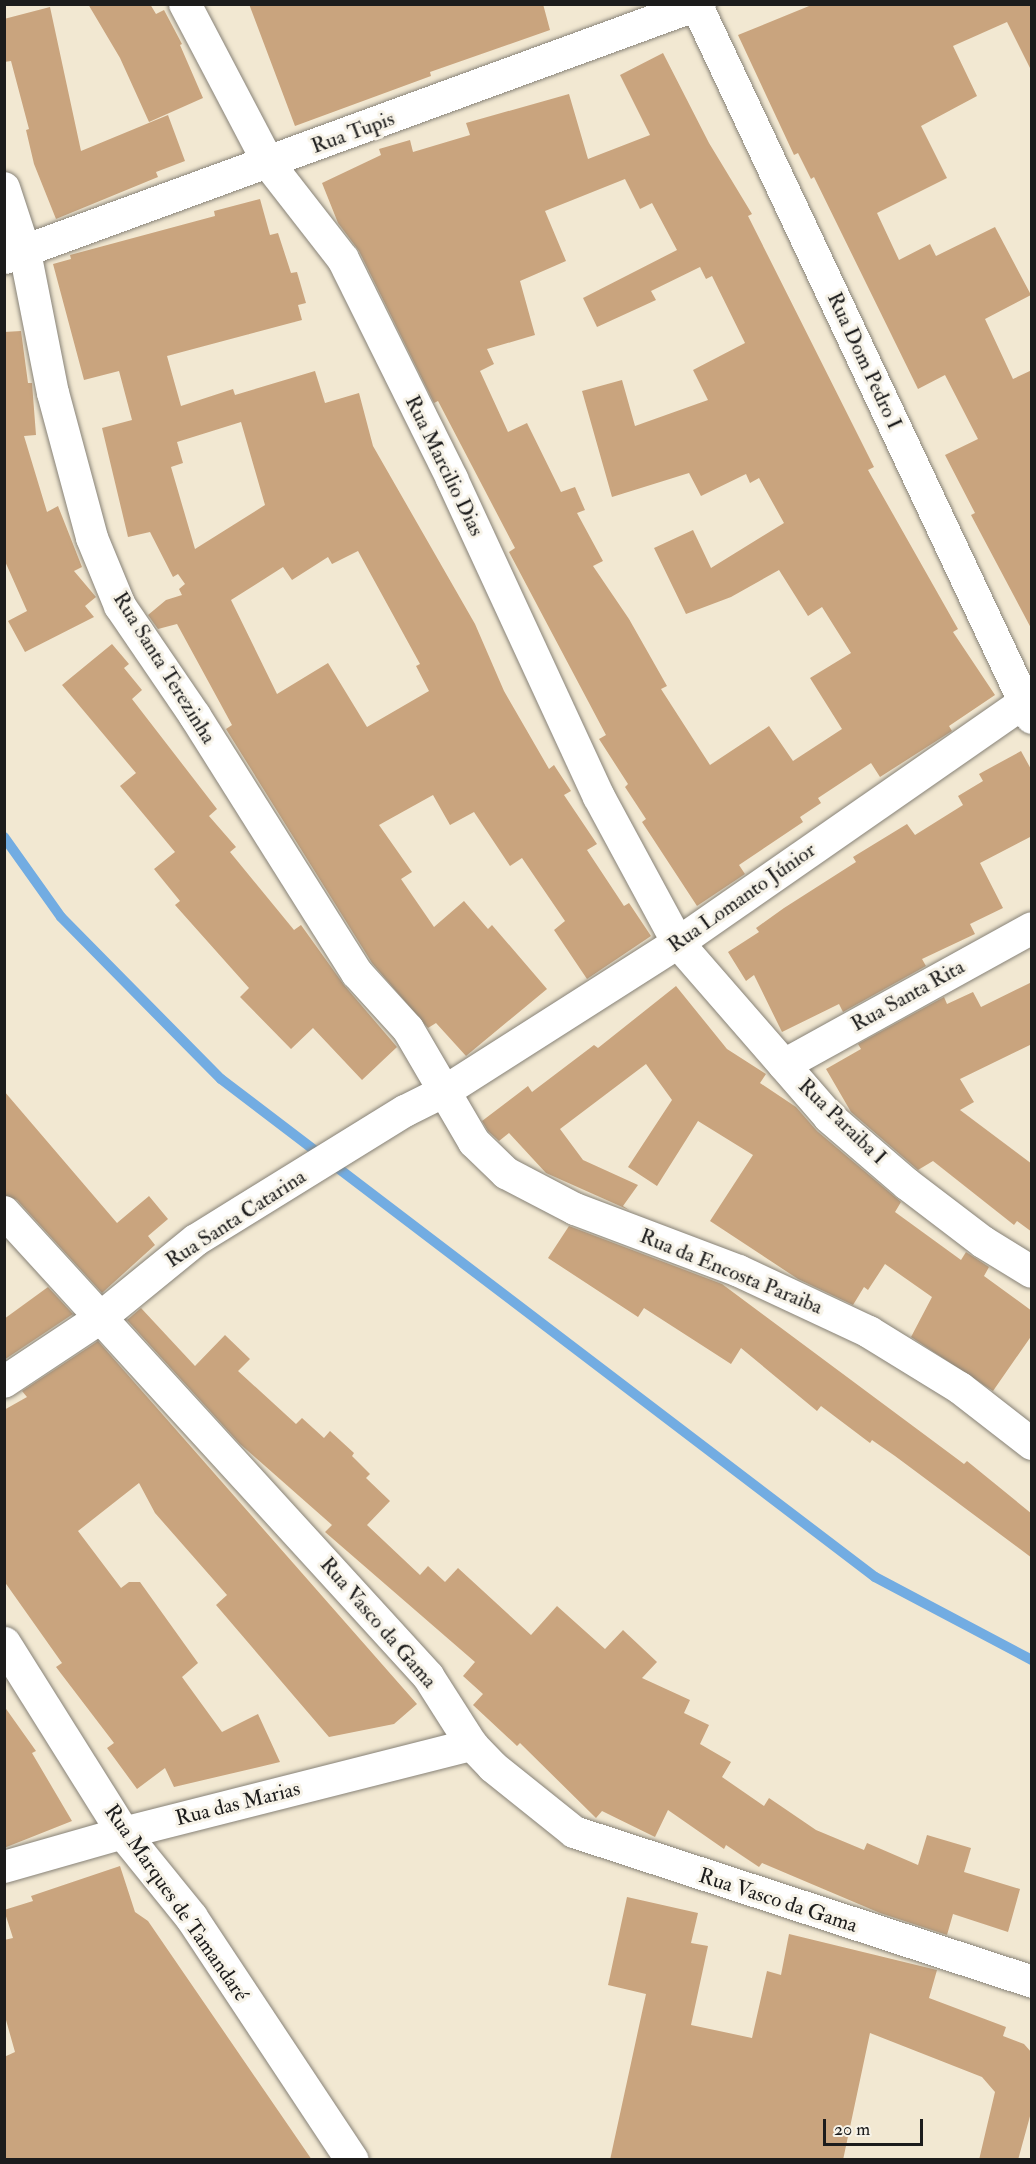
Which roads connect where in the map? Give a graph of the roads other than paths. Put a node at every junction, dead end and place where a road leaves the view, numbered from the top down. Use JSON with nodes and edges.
{"nodes":[{"id":1,"x":185,"y":4,"type":"edge"},
{"id":2,"x":698,"y":5,"type":"edge"},
{"id":3,"x":269,"y":164,"type":"junction"},
{"id":4,"x":4,"y":188,"type":"edge"},
{"id":5,"x":15,"y":255,"type":"edge"},
{"id":6,"x":1029,"y":705,"type":"edge"},
{"id":7,"x":1032,"y":928,"type":"edge"},
{"id":8,"x":678,"y":943,"type":"junction"},
{"id":9,"x":784,"y":1065,"type":"junction"},
{"id":10,"x":447,"y":1090,"type":"junction"},
{"id":11,"x":4,"y":1212,"type":"edge"},
{"id":12,"x":1032,"y":1272,"type":"edge"},
{"id":13,"x":99,"y":1319,"type":"junction"},
{"id":14,"x":4,"y":1382,"type":"edge"},
{"id":15,"x":1032,"y":1444,"type":"edge"},
{"id":16,"x":4,"y":1642,"type":"edge"},
{"id":17,"x":472,"y":1744,"type":"junction"},
{"id":18,"x":123,"y":1833,"type":"junction"},
{"id":19,"x":4,"y":1867,"type":"edge"},
{"id":20,"x":1032,"y":1983,"type":"edge"},
{"id":21,"x":352,"y":2160,"type":"edge"}],
"edges":[{"from":1,"to":3,"type":"street","name":"Rua Marcilio Dias"},
{"from":2,"to":3,"type":"street","name":"Rua Tupis"},
{"from":2,"to":6,"type":"street","name":"Rua Dom Pedro I"},
{"from":3,"to":5,"type":"street","name":"Rua Tupis"},
{"from":3,"to":8,"type":"street","name":"Rua Marcilio Dias"},
{"from":4,"to":5,"type":"street","name":"Rua Santa Terezinha"},
{"from":5,"to":10,"type":"street","name":"Rua Santa Terezinha"},
{"from":6,"to":8,"type":"street","name":"Rua Lomanto Júnior"},
{"from":7,"to":9,"type":"street","name":"Rua Santa Rita"},
{"from":8,"to":9,"type":"street","name":"Rua Paraiba I"},
{"from":8,"to":10,"type":"street","name":"Rua Lomanto Júnior"},
{"from":9,"to":12,"type":"street","name":"Rua Paraiba I"},
{"from":10,"to":13,"type":"street","name":"Rua Santa Catarina"},
{"from":10,"to":15,"type":"street","name":"Rua da Encosta Paraiba"},
{"from":11,"to":13,"type":"street","name":"Rua Vasco da Gama"},
{"from":13,"to":14,"type":"street","name":"Rua Santa Catarina"},
{"from":13,"to":17,"type":"street","name":"Rua Vasco da Gama"},
{"from":16,"to":18,"type":"street","name":"Rua Marques de Tamandaré"},
{"from":17,"to":18,"type":"street","name":"Rua das Marias"},
{"from":17,"to":20,"type":"street","name":"Rua Vasco da Gama"},
{"from":18,"to":19,"type":"street","name":"Rua das Marias"},
{"from":18,"to":21,"type":"street","name":"Rua Marques de Tamandaré"}]}
